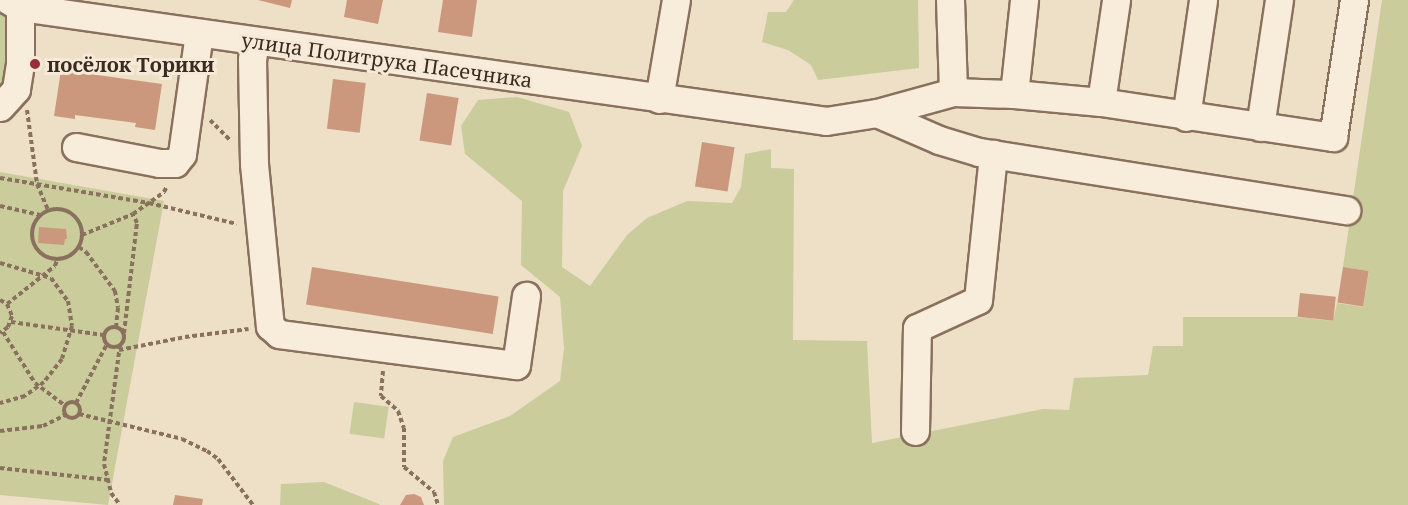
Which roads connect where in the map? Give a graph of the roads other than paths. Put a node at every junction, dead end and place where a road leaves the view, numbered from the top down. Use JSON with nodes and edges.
{"nodes":[{"id":1,"x":676,"y":0,"type":"edge"},
{"id":2,"x":950,"y":0,"type":"edge"},
{"id":3,"x":1024,"y":0,"type":"edge"},
{"id":4,"x":1116,"y":0,"type":"edge"},
{"id":5,"x":1203,"y":0,"type":"edge"},
{"id":6,"x":1279,"y":0,"type":"edge"},
{"id":7,"x":1353,"y":0,"type":"edge"},
{"id":8,"x":14,"y":3,"type":"edge"},
{"id":9,"x":121,"y":11,"type":"edge"},
{"id":10,"x":199,"y":33,"type":"junction"},
{"id":11,"x":255,"y":41,"type":"junction"},
{"id":12,"x":953,"y":92,"type":"junction"},
{"id":13,"x":1014,"y":94,"type":"junction"},
{"id":14,"x":8,"y":98,"type":"edge"},
{"id":15,"x":659,"y":99,"type":"junction"},
{"id":16,"x":1101,"y":102,"type":"junction"},
{"id":17,"x":877,"y":113,"type":"junction"},
{"id":18,"x":1186,"y":117,"type":"junction"},
{"id":19,"x":1260,"y":127,"type":"junction"},
{"id":20,"x":76,"y":147,"type":"dead end"},
{"id":21,"x":993,"y":154,"type":"junction"},
{"id":22,"x":1346,"y":210,"type":"dead end"},
{"id":23,"x":526,"y":296,"type":"dead end"},
{"id":24,"x":915,"y":431,"type":"dead end"}],
"edges":[{"from":1,"to":15,"type":"street"},
{"from":2,"to":12,"type":"street"},
{"from":3,"to":13,"type":"street"},
{"from":4,"to":16,"type":"street"},
{"from":5,"to":18,"type":"street"},
{"from":6,"to":19,"type":"street"},
{"from":7,"to":19,"type":"street","name":"улица Политрука Пасечника"},
{"from":8,"to":9,"type":"street","name":"улица Политрука Пасечника"},
{"from":8,"to":14,"type":"street"},
{"from":9,"to":10,"type":"street","name":"улица Политрука Пасечника"},
{"from":10,"to":11,"type":"street","name":"улица Политрука Пасечника"},
{"from":10,"to":20,"type":"street"},
{"from":11,"to":15,"type":"street","name":"улица Политрука Пасечника"},
{"from":11,"to":23,"type":"street"},
{"from":12,"to":13,"type":"street","name":"улица Политрука Пасечника"},
{"from":12,"to":17,"type":"street","name":"улица Политрука Пасечника"},
{"from":13,"to":16,"type":"street","name":"улица Политрука Пасечника"},
{"from":15,"to":17,"type":"street","name":"улица Политрука Пасечника"},
{"from":16,"to":18,"type":"street","name":"улица Политрука Пасечника"},
{"from":17,"to":21,"type":"street"},
{"from":18,"to":19,"type":"street","name":"улица Политрука Пасечника"},
{"from":21,"to":22,"type":"street"},
{"from":21,"to":24,"type":"street"}]}
